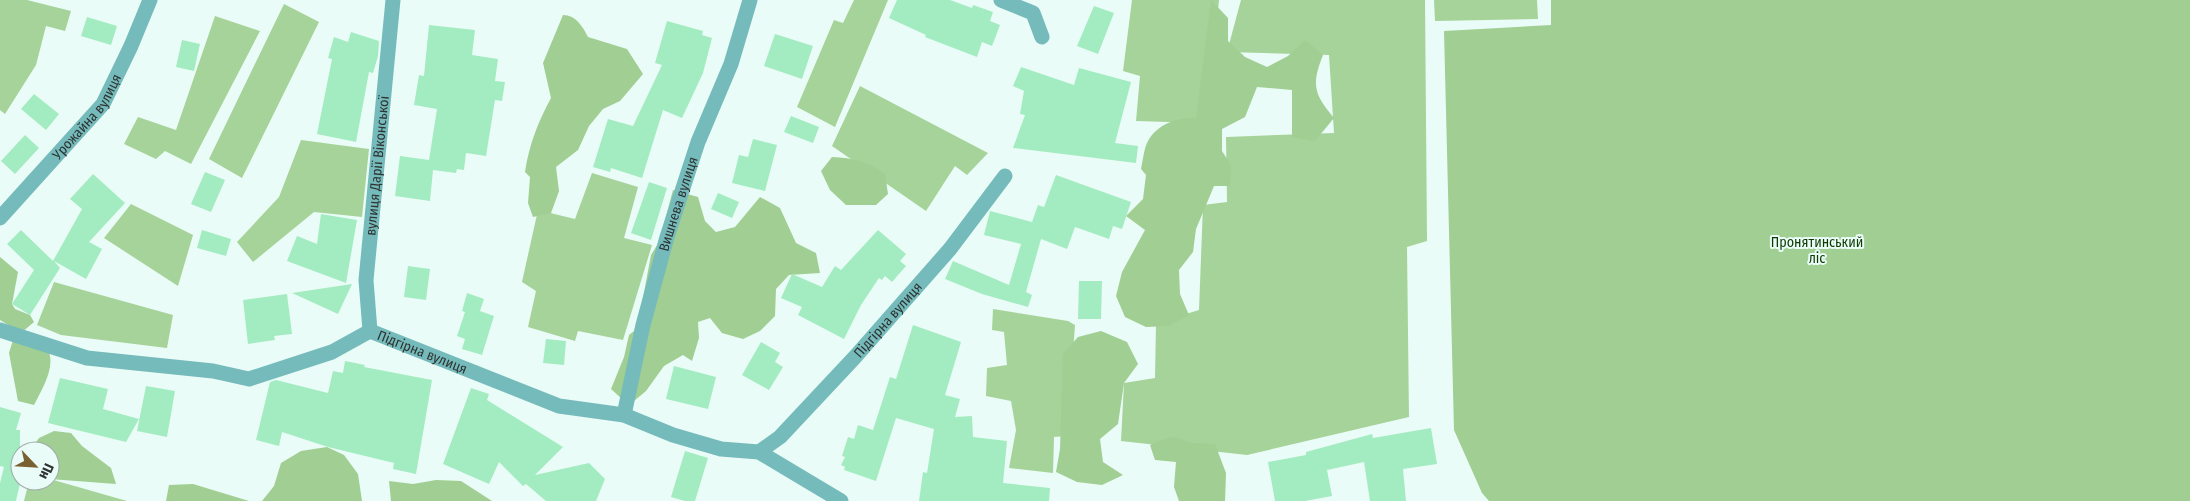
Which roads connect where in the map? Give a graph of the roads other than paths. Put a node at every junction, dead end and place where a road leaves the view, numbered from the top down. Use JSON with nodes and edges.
{"nodes":[{"id":1,"x":150,"y":0,"type":"edge"},
{"id":2,"x":393,"y":0,"type":"edge"},
{"id":3,"x":750,"y":0,"type":"edge"},
{"id":4,"x":1001,"y":0,"type":"edge"},
{"id":5,"x":1042,"y":37,"type":"dead end"},
{"id":6,"x":1005,"y":176,"type":"dead end"},
{"id":7,"x":0,"y":218,"type":"edge"},
{"id":8,"x":0,"y":330,"type":"edge"},
{"id":9,"x":370,"y":331,"type":"junction"},
{"id":10,"x":624,"y":415,"type":"junction"},
{"id":11,"x":759,"y":452,"type":"junction"},
{"id":12,"x":841,"y":501,"type":"edge"}],
"edges":[{"from":1,"to":7,"type":"street","name":"Урожайна вулиця"},
{"from":2,"to":9,"type":"street","name":"вулиця Дарії Віконської"},
{"from":3,"to":10,"type":"street","name":"Вишнева вулиця"},
{"from":4,"to":5,"type":"street"},
{"from":6,"to":11,"type":"street","name":"Підгірна вулиця"},
{"from":8,"to":9,"type":"street","name":"Підгірна вулиця"},
{"from":9,"to":10,"type":"street","name":"Підгірна вулиця"},
{"from":10,"to":11,"type":"street","name":"Підгірна вулиця"},
{"from":11,"to":12,"type":"street","name":"Підгірна вулиця"}]}
